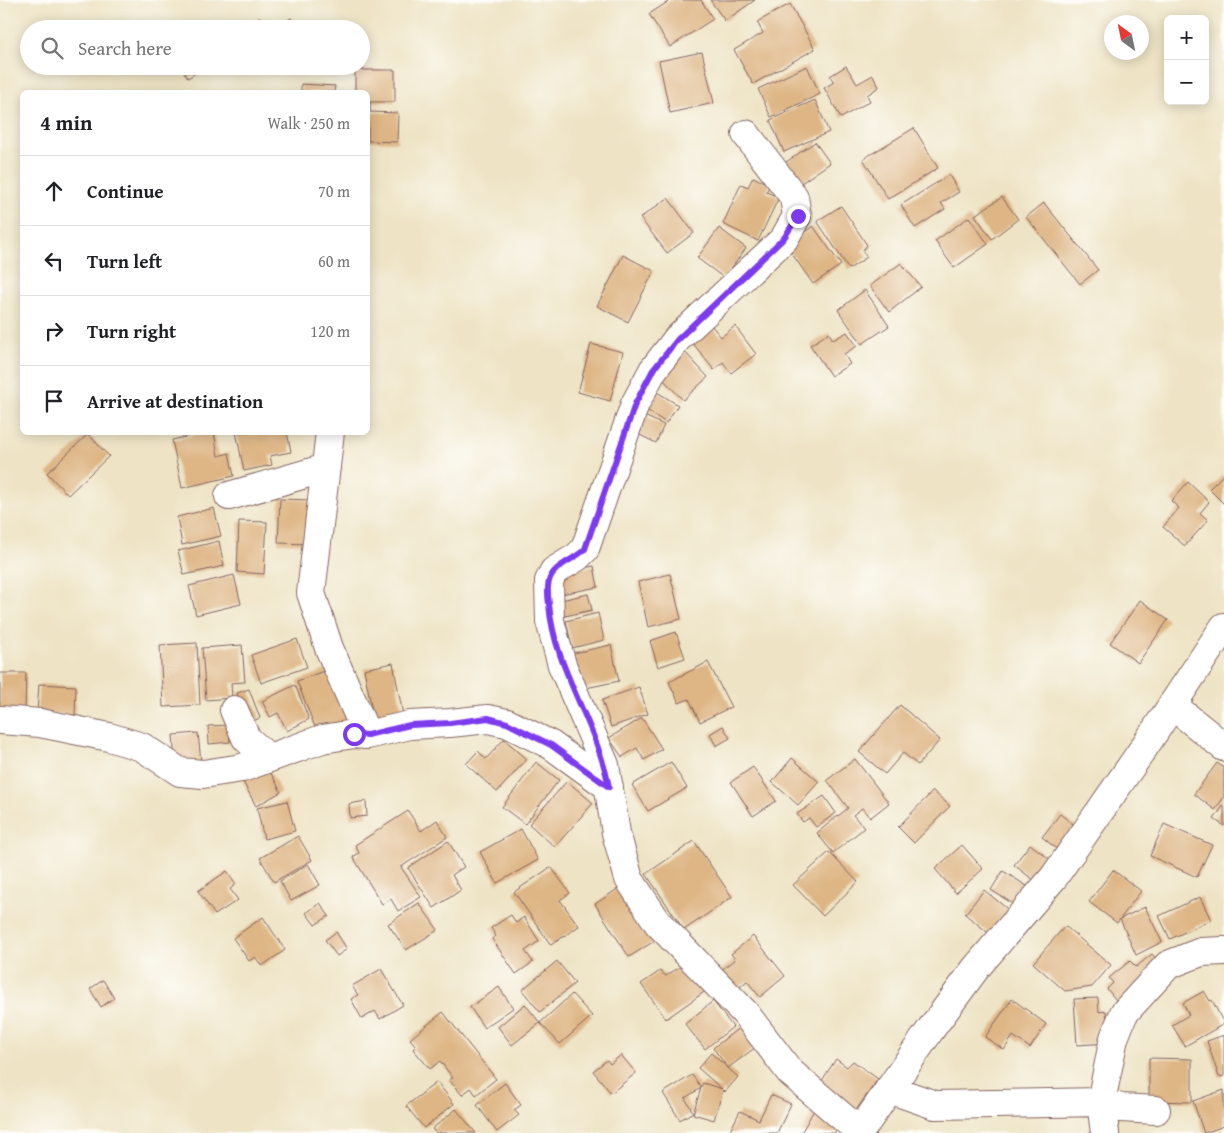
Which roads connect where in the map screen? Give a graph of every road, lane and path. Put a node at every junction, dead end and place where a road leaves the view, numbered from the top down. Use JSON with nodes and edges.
{"nodes":[{"id":1,"x":746,"y":134,"type":"dead end"},
{"id":2,"x":330,"y":435,"type":"edge"},
{"id":3,"x":326,"y":468,"type":"junction"},
{"id":4,"x":229,"y":496,"type":"dead end"},
{"id":5,"x":1224,"y":627,"type":"edge"},
{"id":6,"x":1172,"y":705,"type":"junction"},
{"id":7,"x":234,"y":710,"type":"dead end"},
{"id":8,"x":0,"y":720,"type":"edge"},
{"id":9,"x":367,"y":735,"type":"junction"},
{"id":10,"x":1224,"y":747,"type":"edge"},
{"id":11,"x":267,"y":758,"type":"junction"},
{"id":12,"x":609,"y":787,"type":"junction"},
{"id":13,"x":1224,"y":951,"type":"edge"},
{"id":14,"x":889,"y":1089,"type":"junction"},
{"id":15,"x":1101,"y":1102,"type":"junction"},
{"id":16,"x":1156,"y":1110,"type":"dead end"},
{"id":17,"x":859,"y":1132,"type":"edge"},
{"id":18,"x":1105,"y":1133,"type":"edge"}],
"edges":[{"from":1,"to":12,"type":"street"},
{"from":2,"to":3,"type":"street"},
{"from":3,"to":4,"type":"street"},
{"from":3,"to":9,"type":"street"},
{"from":5,"to":6,"type":"street"},
{"from":6,"to":10,"type":"street"},
{"from":6,"to":14,"type":"street"},
{"from":7,"to":11,"type":"street"},
{"from":8,"to":11,"type":"street"},
{"from":9,"to":11,"type":"street"},
{"from":9,"to":12,"type":"street"},
{"from":12,"to":17,"type":"street"},
{"from":13,"to":15,"type":"street"},
{"from":14,"to":15,"type":"street"},
{"from":14,"to":17,"type":"street"},
{"from":15,"to":16,"type":"street"},
{"from":15,"to":18,"type":"street"}]}
